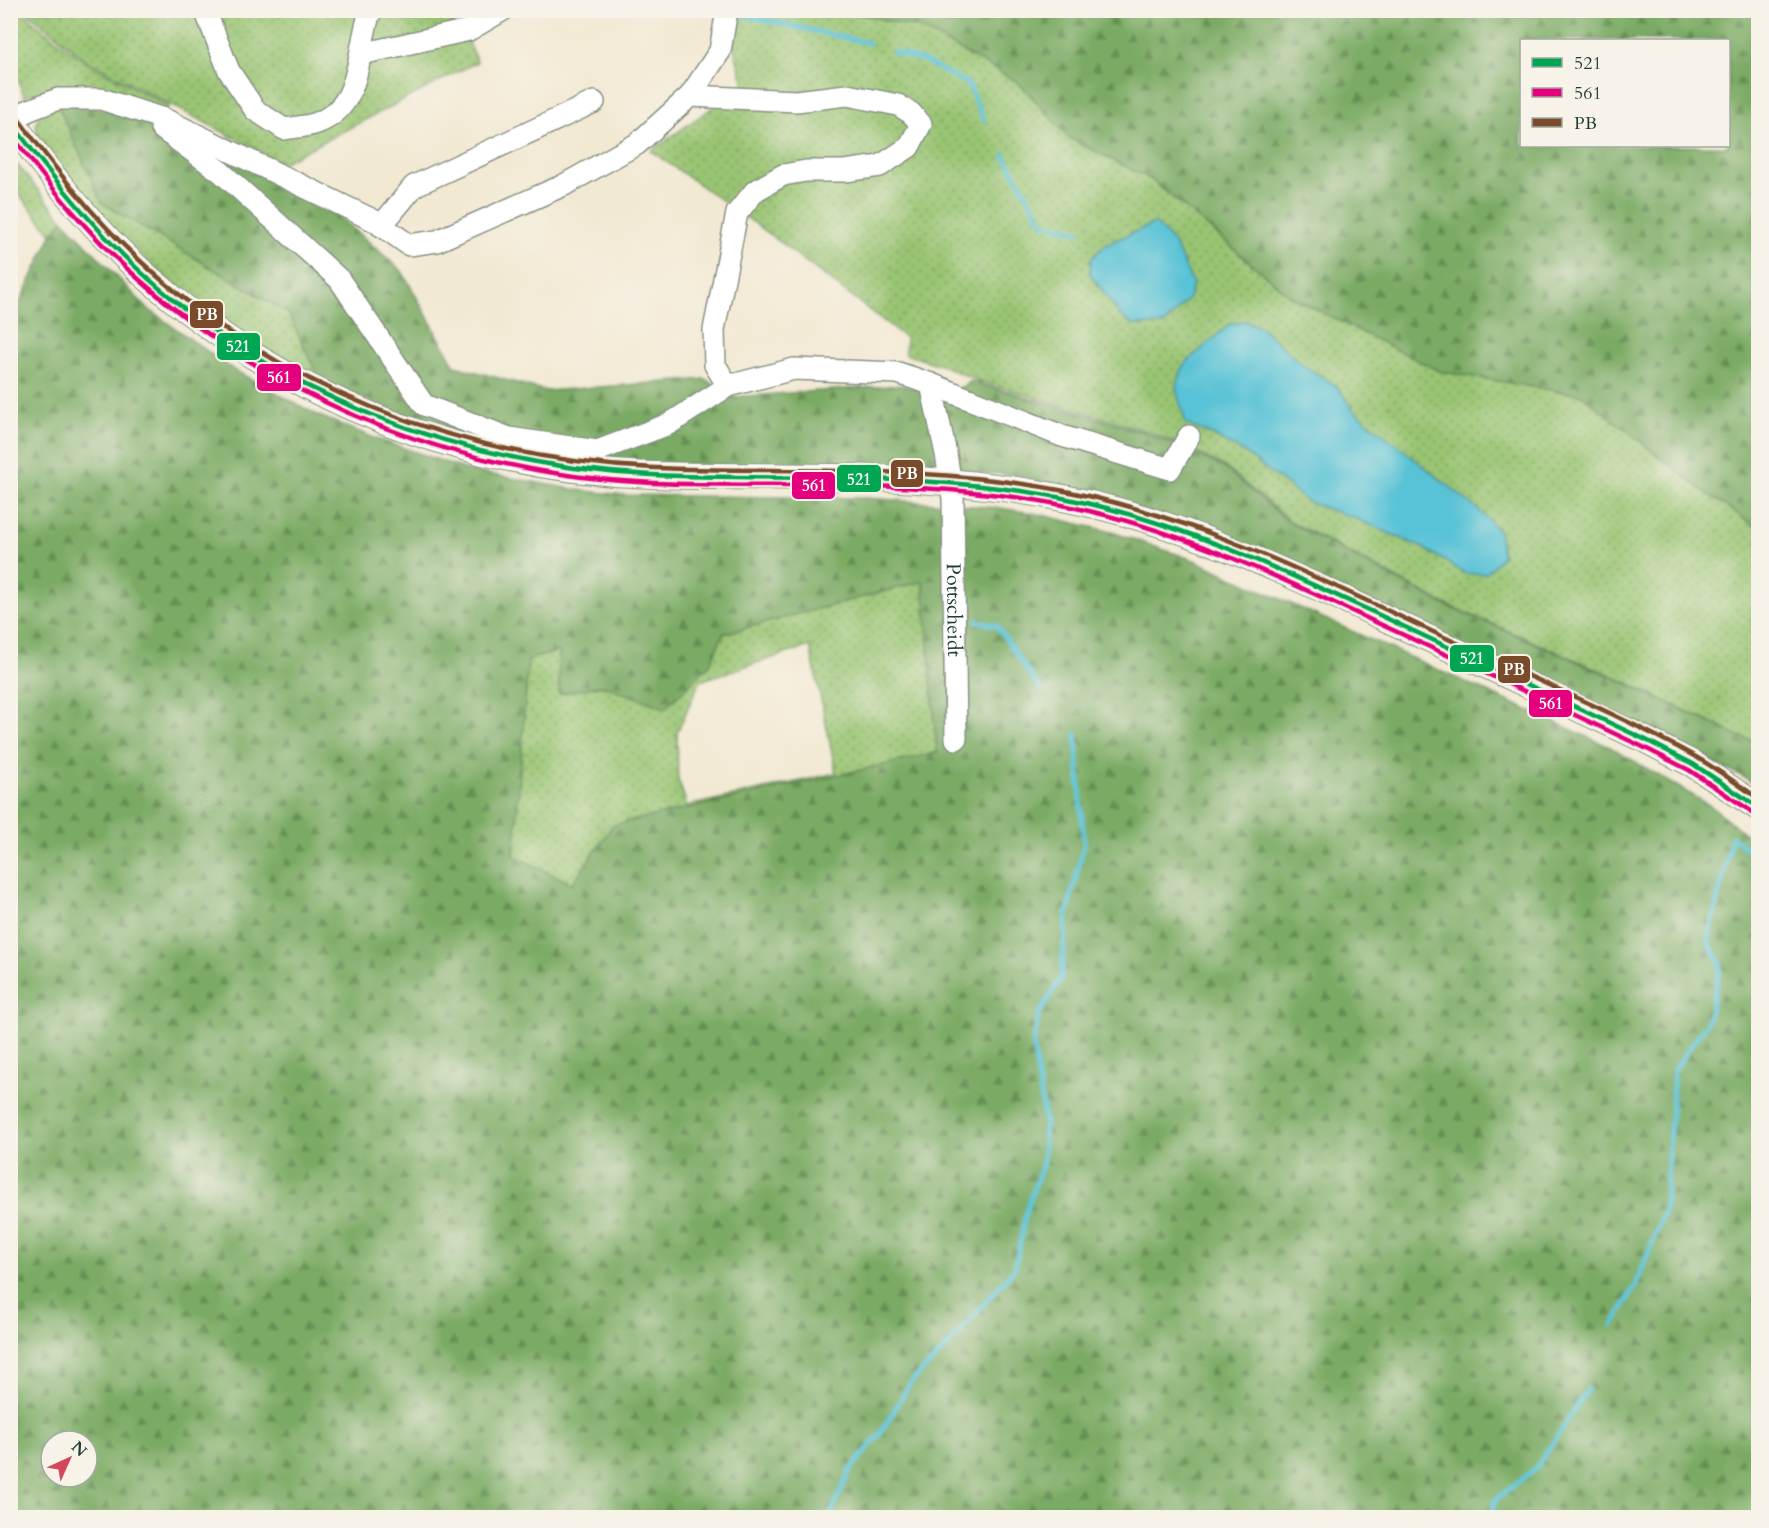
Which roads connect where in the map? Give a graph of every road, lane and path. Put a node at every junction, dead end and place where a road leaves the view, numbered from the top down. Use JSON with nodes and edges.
{"nodes":[{"id":1,"x":205,"y":10,"type":"edge"},
{"id":2,"x":371,"y":10,"type":"edge"},
{"id":3,"x":503,"y":10,"type":"edge"},
{"id":4,"x":727,"y":10,"type":"edge"},
{"id":5,"x":361,"y":54,"type":"junction"},
{"id":6,"x":690,"y":96,"type":"junction"},
{"id":7,"x":594,"y":102,"type":"dead end"},
{"id":8,"x":136,"y":110,"type":"junction"},
{"id":9,"x":11,"y":121,"type":"edge"},
{"id":10,"x":381,"y":226,"type":"junction"},
{"id":11,"x":931,"y":384,"type":"junction"},
{"id":12,"x":728,"y":386,"type":"junction"},
{"id":13,"x":1188,"y":436,"type":"dead end"},
{"id":14,"x":951,"y":481,"type":"junction"},
{"id":15,"x":956,"y":739,"type":"dead end"},
{"id":16,"x":1758,"y":807,"type":"edge"}],
"edges":[{"from":1,"to":5,"type":"lane"},
{"from":2,"to":5,"type":"lane"},
{"from":3,"to":5,"type":"lane"},
{"from":4,"to":6,"type":"lane"},
{"from":6,"to":10,"type":"lane"},
{"from":6,"to":12,"type":"lane"},
{"from":7,"to":10,"type":"lane"},
{"from":8,"to":9,"type":"lane"},
{"from":8,"to":10,"type":"lane"},
{"from":8,"to":12,"type":"lane"},
{"from":9,"to":14,"type":"main road"},
{"from":11,"to":12,"type":"lane"},
{"from":11,"to":13,"type":"lane"},
{"from":11,"to":14,"type":"lane","name":"Pottscheidt"},
{"from":14,"to":15,"type":"lane","name":"Pottscheidt"},
{"from":14,"to":16,"type":"main road"}]}
